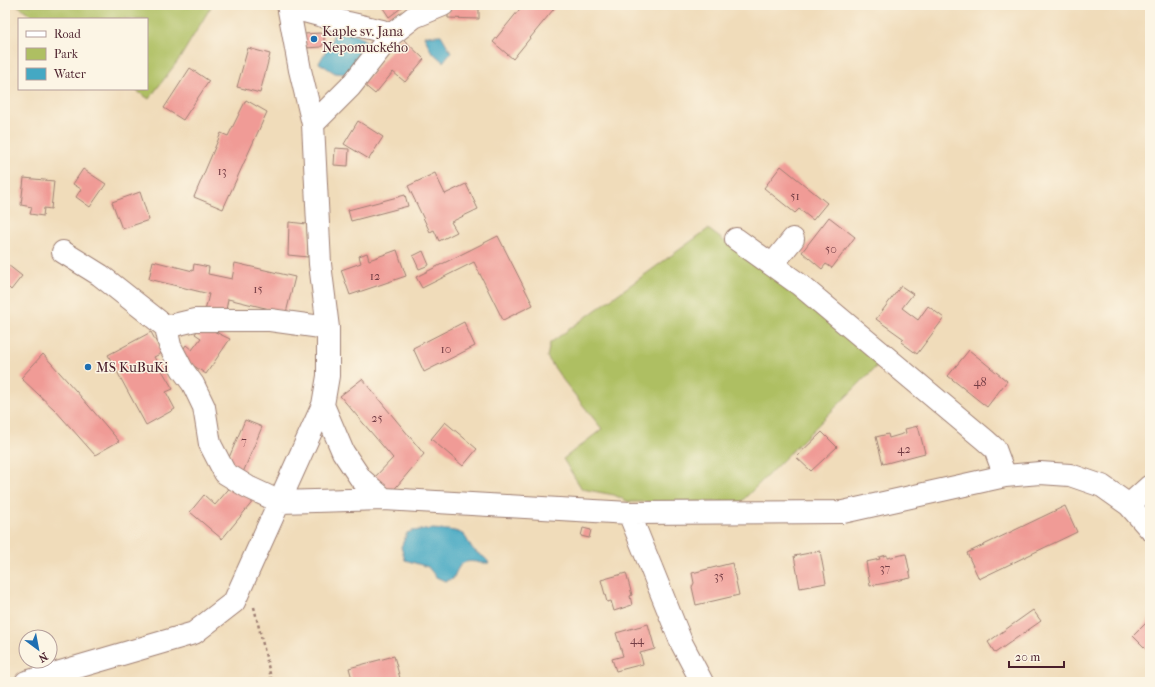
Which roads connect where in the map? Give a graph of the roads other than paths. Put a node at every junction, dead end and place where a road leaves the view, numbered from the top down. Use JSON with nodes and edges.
{"nodes":[{"id":1,"x":443,"y":5,"type":"edge"},
{"id":2,"x":288,"y":6,"type":"edge"},
{"id":3,"x":391,"y":35,"type":"junction"},
{"id":4,"x":313,"y":124,"type":"junction"},
{"id":5,"x":736,"y":239,"type":"dead end"},
{"id":6,"x":792,"y":239,"type":"dead end"},
{"id":7,"x":63,"y":252,"type":"dead end"},
{"id":8,"x":772,"y":265,"type":"junction"},
{"id":9,"x":166,"y":327,"type":"junction"},
{"id":10,"x":328,"y":328,"type":"junction"},
{"id":11,"x":323,"y":405,"type":"junction"},
{"id":12,"x":1005,"y":476,"type":"junction"},
{"id":13,"x":1150,"y":486,"type":"edge"},
{"id":14,"x":384,"y":499,"type":"junction"},
{"id":15,"x":280,"y":502,"type":"junction"},
{"id":16,"x":1129,"y":505,"type":"junction"},
{"id":17,"x":629,"y":513,"type":"junction"},
{"id":18,"x":1150,"y":529,"type":"edge"},
{"id":19,"x":26,"y":682,"type":"edge"},
{"id":20,"x":702,"y":682,"type":"edge"}],
"edges":[{"from":1,"to":3,"type":"street"},
{"from":2,"to":3,"type":"street"},
{"from":2,"to":4,"type":"street"},
{"from":3,"to":4,"type":"street"},
{"from":4,"to":10,"type":"street"},
{"from":5,"to":8,"type":"street"},
{"from":6,"to":8,"type":"street"},
{"from":7,"to":9,"type":"street"},
{"from":8,"to":12,"type":"street"},
{"from":9,"to":10,"type":"street"},
{"from":9,"to":15,"type":"street"},
{"from":10,"to":11,"type":"street"},
{"from":11,"to":14,"type":"street"},
{"from":11,"to":15,"type":"street"},
{"from":12,"to":16,"type":"street"},
{"from":12,"to":17,"type":"street"},
{"from":13,"to":16,"type":"street"},
{"from":14,"to":15,"type":"street"},
{"from":14,"to":17,"type":"street"},
{"from":15,"to":19,"type":"street"},
{"from":16,"to":18,"type":"street"},
{"from":17,"to":20,"type":"street"}]}
